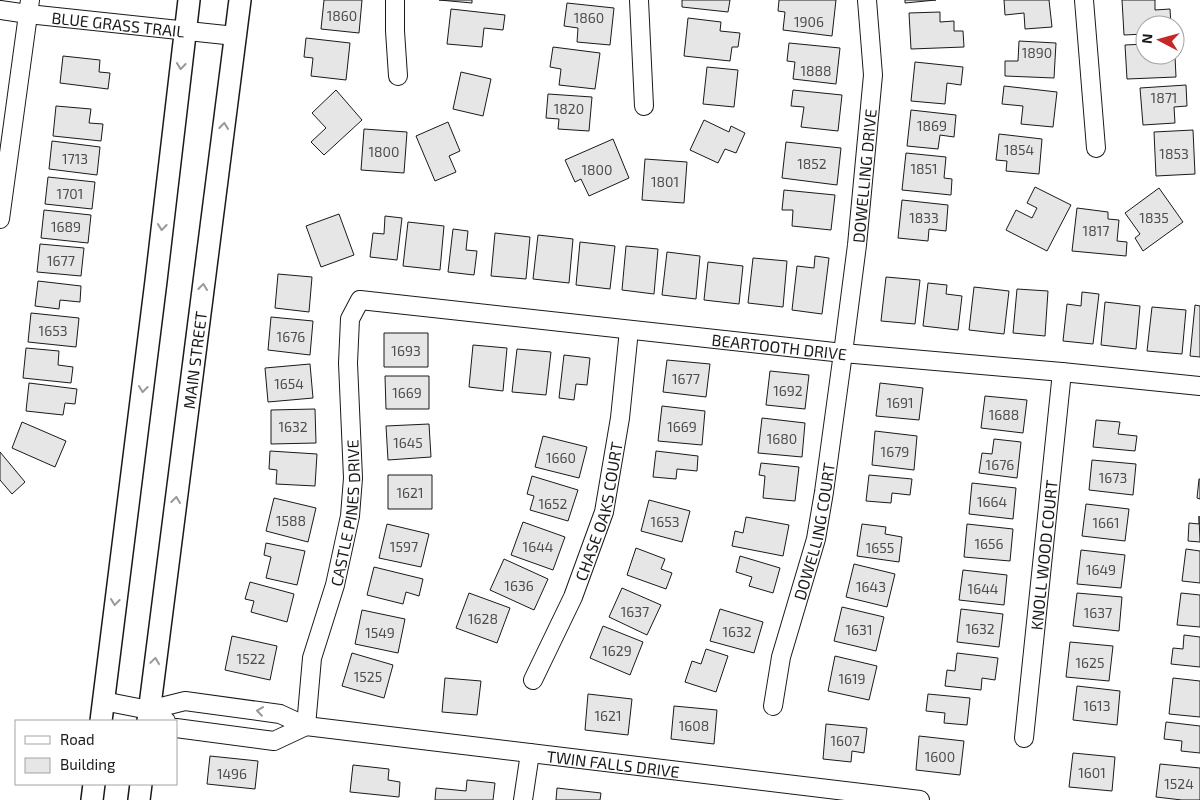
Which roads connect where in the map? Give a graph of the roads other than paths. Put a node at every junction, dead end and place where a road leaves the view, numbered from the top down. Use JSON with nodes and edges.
{"nodes":[{"id":1,"x":188,"y":0,"type":"edge"},
{"id":2,"x":240,"y":0,"type":"edge"},
{"id":3,"x":395,"y":0,"type":"edge"},
{"id":4,"x":639,"y":0,"type":"edge"},
{"id":5,"x":867,"y":0,"type":"edge"},
{"id":6,"x":1084,"y":0,"type":"edge"},
{"id":7,"x":29,"y":7,"type":"edge"},
{"id":8,"x":0,"y":10,"type":"edge"},
{"id":9,"x":184,"y":31,"type":"junction"},
{"id":10,"x":235,"y":36,"type":"junction"},
{"id":11,"x":398,"y":76,"type":"dead end"},
{"id":12,"x":644,"y":106,"type":"dead end"},
{"id":13,"x":1096,"y":148,"type":"dead end"},
{"id":14,"x":0,"y":219,"type":"edge"},
{"id":15,"x":360,"y":300,"type":"joint"},
{"id":16,"x":628,"y":330,"type":"junction"},
{"id":17,"x":843,"y":353,"type":"junction"},
{"id":18,"x":1062,"y":372,"type":"junction"},
{"id":19,"x":1200,"y":386,"type":"edge"},
{"id":20,"x":533,"y":680,"type":"dead end"},
{"id":21,"x":773,"y":706,"type":"dead end"},
{"id":22,"x":102,"y":711,"type":"edge"},
{"id":23,"x":154,"y":717,"type":"edge"},
{"id":24,"x":306,"y":726,"type":"junction"},
{"id":25,"x":178,"y":728,"type":"edge"},
{"id":26,"x":1024,"y":738,"type":"dead end"},
{"id":27,"x":530,"y":754,"type":"junction"},
{"id":28,"x":94,"y":785,"type":"edge"},
{"id":29,"x":141,"y":785,"type":"edge"},
{"id":30,"x":891,"y":798,"type":"edge"},
{"id":31,"x":92,"y":800,"type":"edge"},
{"id":32,"x":139,"y":800,"type":"edge"},
{"id":33,"x":524,"y":800,"type":"edge"},
{"id":34,"x":920,"y":800,"type":"edge"}],
"edges":[{"from":1,"to":9,"type":"main road"},
{"from":2,"to":10,"type":"main road","name":"MAIN STREET"},
{"from":3,"to":11,"type":"street"},
{"from":4,"to":12,"type":"street"},
{"from":5,"to":17,"type":"street","name":"DOWELLING DRIVE"},
{"from":6,"to":13,"type":"street"},
{"from":7,"to":8,"type":"street","name":"BLUE GRASS TRAIL"},
{"from":7,"to":9,"type":"street","name":"BLUE GRASS TRAIL"},
{"from":7,"to":14,"type":"street"},
{"from":9,"to":10,"type":"street","name":"BLUE GRASS TRAIL"},
{"from":9,"to":22,"type":"main road","one_way":true},
{"from":23,"to":10,"type":"main road","name":"MAIN STREET","one_way":true},
{"from":15,"to":16,"type":"street","name":"BEARTOOTH DRIVE"},
{"from":15,"to":24,"type":"street","name":"CASTLE PINES DRIVE"},
{"from":16,"to":17,"type":"street","name":"BEARTOOTH DRIVE"},
{"from":16,"to":20,"type":"street","name":"CHASE OAKS COURT"},
{"from":17,"to":18,"type":"street","name":"BEARTOOTH DRIVE"},
{"from":17,"to":21,"type":"street","name":"DOWELLING COURT"},
{"from":18,"to":19,"type":"street","name":"BEARTOOTH DRIVE"},
{"from":18,"to":26,"type":"street","name":"KNOLL WOOD COURT"},
{"from":22,"to":23,"type":"street"},
{"from":24,"to":23,"type":"street","name":"TWIN FALLS DRIVE","one_way":true},
{"from":24,"to":25,"type":"street"},
{"from":24,"to":27,"type":"street","name":"TWIN FALLS DRIVE"},
{"from":27,"to":30,"type":"street","name":"TWIN FALLS DRIVE"},
{"from":27,"to":33,"type":"street"},
{"from":28,"to":31,"type":"main road"},
{"from":29,"to":32,"type":"main road"},
{"from":30,"to":34,"type":"street","name":"TWIN FALLS DRIVE"}]}
